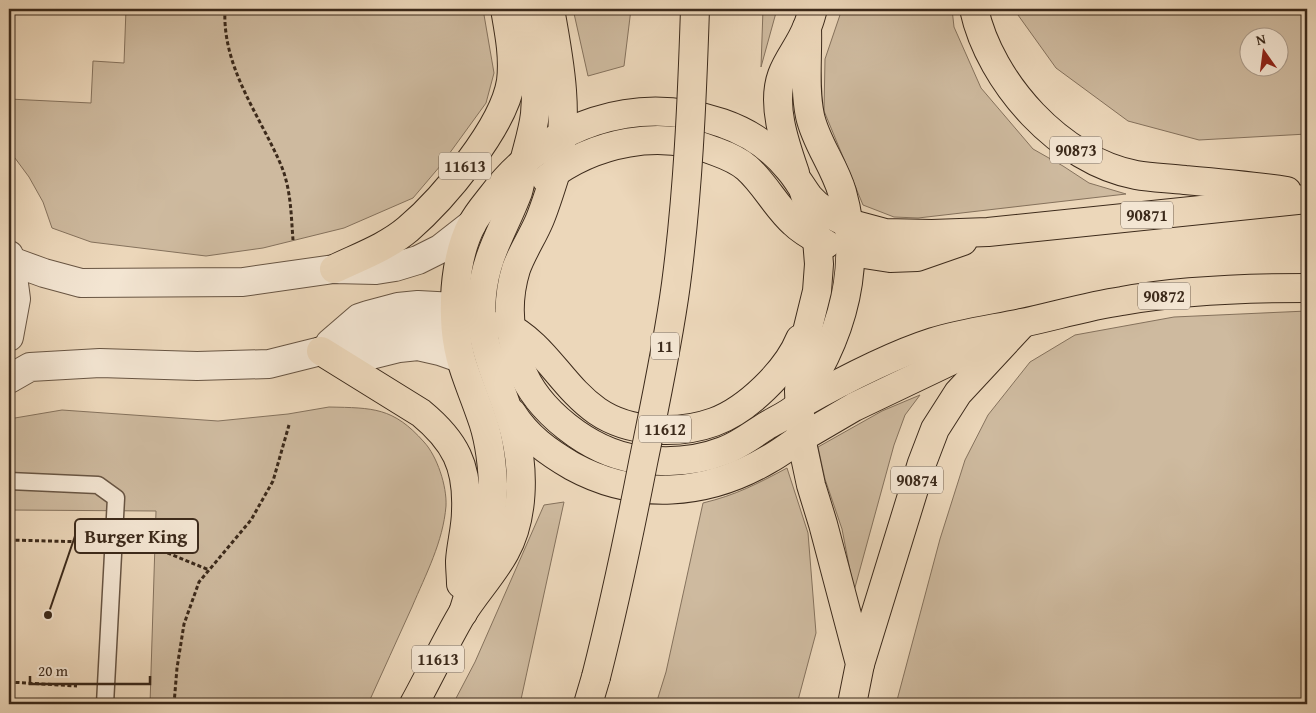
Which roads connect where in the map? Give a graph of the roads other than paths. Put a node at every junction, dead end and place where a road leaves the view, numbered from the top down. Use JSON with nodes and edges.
{"nodes":[{"id":1,"x":506,"y":9,"type":"edge"},
{"id":2,"x":528,"y":9,"type":"edge"},
{"id":3,"x":550,"y":9,"type":"edge"},
{"id":4,"x":695,"y":9,"type":"edge"},
{"id":5,"x":974,"y":9,"type":"edge"},
{"id":6,"x":810,"y":18,"type":"edge"},
{"id":7,"x":562,"y":134,"type":"junction"},
{"id":8,"x":525,"y":160,"type":"junction"},
{"id":9,"x":556,"y":172,"type":"junction"},
{"id":10,"x":800,"y":184,"type":"junction"},
{"id":11,"x":1307,"y":193,"type":"edge"},
{"id":12,"x":1307,"y":199,"type":"edge"},
{"id":13,"x":504,"y":223,"type":"junction"},
{"id":14,"x":848,"y":223,"type":"junction"},
{"id":15,"x":472,"y":224,"type":"junction"},
{"id":16,"x":988,"y":232,"type":"junction"},
{"id":17,"x":817,"y":239,"type":"junction"},
{"id":18,"x":851,"y":252,"type":"junction"},
{"id":19,"x":10,"y":258,"type":"edge"},
{"id":20,"x":334,"y":269,"type":"junction"},
{"id":21,"x":1307,"y":288,"type":"edge"},
{"id":22,"x":481,"y":315,"type":"junction"},
{"id":23,"x":808,"y":320,"type":"junction"},
{"id":24,"x":1023,"y":322,"type":"junction"},
{"id":25,"x":510,"y":328,"type":"junction"},
{"id":26,"x":457,"y":332,"type":"junction"},
{"id":27,"x":9,"y":337,"type":"edge"},
{"id":28,"x":484,"y":344,"type":"junction"},
{"id":29,"x":322,"y":350,"type":"junction"},
{"id":30,"x":526,"y":378,"type":"junction"},
{"id":31,"x":9,"y":379,"type":"edge"},
{"id":32,"x":503,"y":397,"type":"junction"},
{"id":33,"x":800,"y":405,"type":"junction"},
{"id":34,"x":801,"y":438,"type":"junction"},
{"id":35,"x":9,"y":480,"type":"edge"},
{"id":36,"x":463,"y":614,"type":"junction"},
{"id":37,"x":860,"y":664,"type":"junction"},
{"id":38,"x":105,"y":704,"type":"edge"},
{"id":39,"x":414,"y":704,"type":"edge"},
{"id":40,"x":588,"y":704,"type":"edge"},
{"id":41,"x":852,"y":704,"type":"edge"}],
"edges":[{"from":1,"to":20,"type":"main road","number":"11613"},
{"from":2,"to":8,"type":"main road"},
{"from":3,"to":7,"type":"main road"},
{"from":4,"to":40,"type":"main road","number":"11","bridge":true},
{"from":5,"to":11,"type":"main road","number":"90873"},
{"from":6,"to":10,"type":"main road","number":"11612"},
{"from":6,"to":14,"type":"main road","number":"11612"},
{"from":7,"to":8,"type":"main road","number":"11612"},
{"from":7,"to":9,"type":"main road","number":"11612"},
{"from":7,"to":10,"type":"main road","number":"11612"},
{"from":8,"to":13,"type":"main road"},
{"from":8,"to":15,"type":"main road","number":"11612"},
{"from":9,"to":13,"type":"main road"},
{"from":9,"to":17,"type":"main road"},
{"from":9,"to":25,"type":"main road","number":"11612"},
{"from":10,"to":14,"type":"main road","number":"11612"},
{"from":10,"to":17,"type":"main road","number":"11612"},
{"from":12,"to":16,"type":"main road","number":"90871"},
{"from":13,"to":22,"type":"main road"},
{"from":14,"to":16,"type":"main road","number":"90871"},
{"from":14,"to":18,"type":"main road","number":"11612"},
{"from":15,"to":20,"type":"street"},
{"from":15,"to":26,"type":"main road","number":"11612"},
{"from":16,"to":18,"type":"main road","number":"90871"},
{"from":17,"to":18,"type":"main road"},
{"from":17,"to":23,"type":"main road","number":"11612"},
{"from":18,"to":33,"type":"main road","number":"11612"},
{"from":19,"to":20,"type":"street"},
{"from":19,"to":27,"type":"street"},
{"from":21,"to":24,"type":"main road","number":"90872"},
{"from":22,"to":25,"type":"main road","number":"11612"},
{"from":22,"to":26,"type":"main road","number":"11612"},
{"from":22,"to":28,"type":"main road"},
{"from":23,"to":25,"type":"main road","number":"11612"},
{"from":23,"to":33,"type":"main road","number":"11612"},
{"from":24,"to":33,"type":"main road","number":"90872"},
{"from":24,"to":34,"type":"main road","number":"90872"},
{"from":24,"to":37,"type":"main road","number":"90874"},
{"from":25,"to":30,"type":"main road","number":"11612"},
{"from":26,"to":28,"type":"main road","number":"11612"},
{"from":26,"to":29,"type":"street"},
{"from":26,"to":29,"type":"street"},
{"from":26,"to":32,"type":"main road"},
{"from":26,"to":36,"type":"main road","number":"11613"},
{"from":28,"to":30,"type":"main road","number":"11612"},
{"from":28,"to":32,"type":"main road"},
{"from":29,"to":31,"type":"street"},
{"from":29,"to":36,"type":"main road"},
{"from":30,"to":33,"type":"main road","number":"11612"},
{"from":32,"to":34,"type":"main road"},
{"from":32,"to":36,"type":"main road","number":"11613"},
{"from":33,"to":34,"type":"main road","number":"11612"},
{"from":34,"to":37,"type":"main road","number":"11612"},
{"from":35,"to":38,"type":"lane"},
{"from":36,"to":39,"type":"main road","number":"11613"},
{"from":37,"to":41,"type":"main road","number":"11612"}]}
